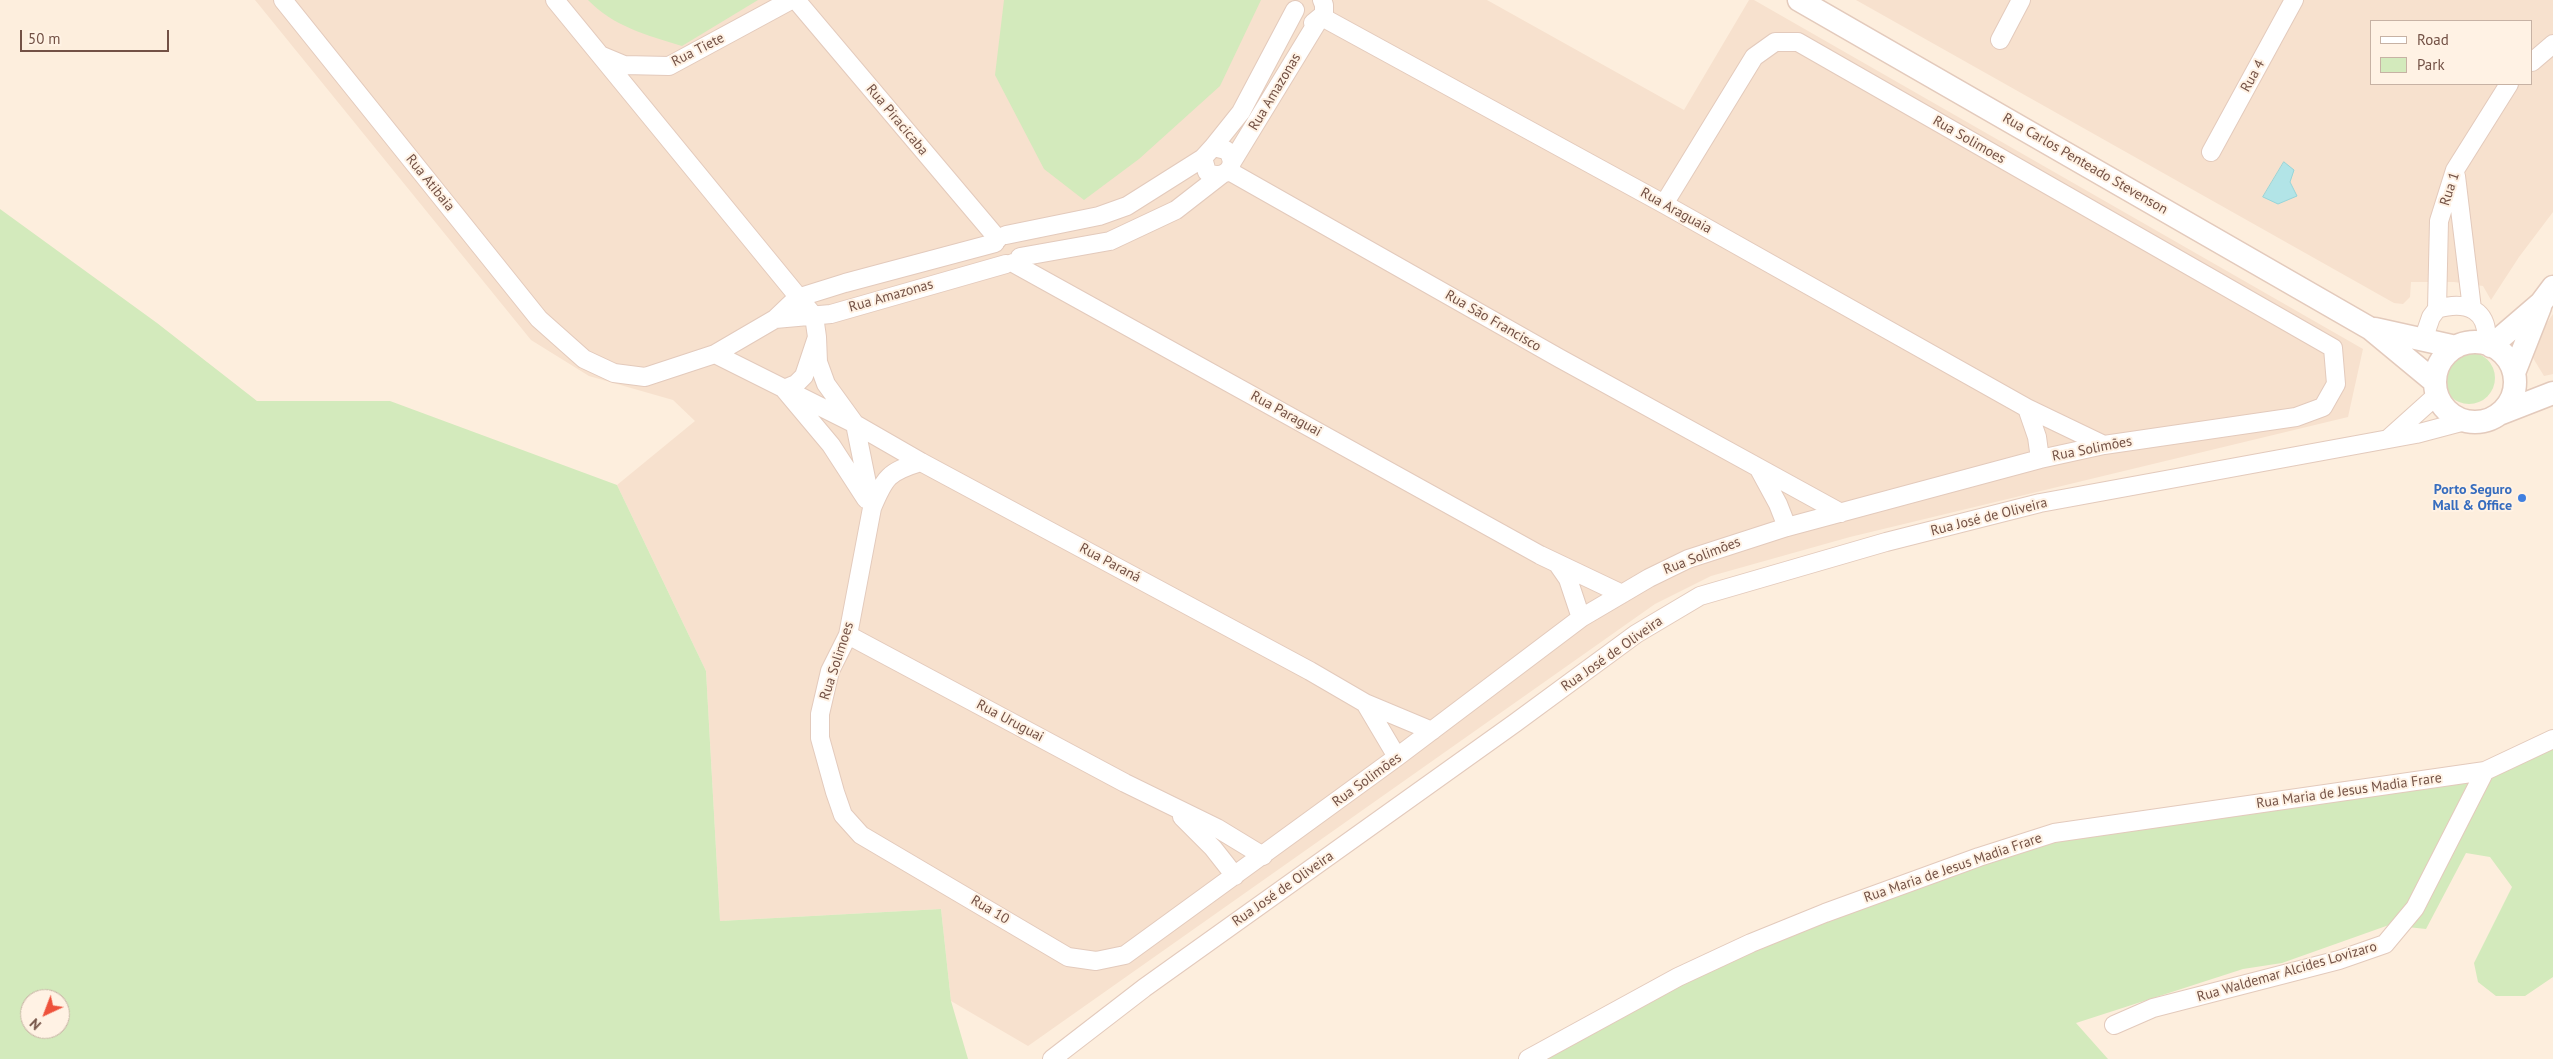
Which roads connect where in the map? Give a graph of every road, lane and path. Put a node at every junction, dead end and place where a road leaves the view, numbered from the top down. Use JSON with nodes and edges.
{"nodes":[{"id":1,"x":283,"y":0,"type":"edge"},
{"id":2,"x":555,"y":0,"type":"edge"},
{"id":3,"x":791,"y":0,"type":"edge"},
{"id":4,"x":796,"y":0,"type":"edge"},
{"id":5,"x":1799,"y":0,"type":"edge"},
{"id":6,"x":2021,"y":0,"type":"edge"},
{"id":7,"x":2294,"y":0,"type":"edge"},
{"id":8,"x":1297,"y":3,"type":"edge"},
{"id":9,"x":1323,"y":9,"type":"edge"},
{"id":10,"x":2000,"y":40,"type":"dead end"},
{"id":11,"x":2553,"y":44,"type":"edge"},
{"id":12,"x":599,"y":55,"type":"junction"},
{"id":13,"x":2533,"y":61,"type":"edge"},
{"id":14,"x":2508,"y":85,"type":"edge"},
{"id":15,"x":2211,"y":152,"type":"dead end"},
{"id":16,"x":1208,"y":153,"type":"junction"},
{"id":17,"x":1227,"y":170,"type":"junction"},
{"id":18,"x":2455,"y":170,"type":"junction"},
{"id":19,"x":1664,"y":204,"type":"junction"},
{"id":20,"x":1000,"y":239,"type":"junction"},
{"id":21,"x":1013,"y":261,"type":"junction"},
{"id":22,"x":2547,"y":295,"type":"edge"},
{"id":23,"x":797,"y":298,"type":"junction"},
{"id":24,"x":2437,"y":309,"type":"junction"},
{"id":25,"x":2472,"y":309,"type":"junction"},
{"id":26,"x":814,"y":316,"type":"junction"},
{"id":27,"x":775,"y":319,"type":"junction"},
{"id":28,"x":2371,"y":329,"type":"junction"},
{"id":29,"x":817,"y":337,"type":"junction"},
{"id":30,"x":2423,"y":340,"type":"junction"},
{"id":31,"x":2489,"y":345,"type":"junction"},
{"id":32,"x":2456,"y":347,"type":"junction"},
{"id":33,"x":2333,"y":348,"type":"joint"},
{"id":34,"x":715,"y":354,"type":"junction"},
{"id":35,"x":584,"y":359,"type":"joint"},
{"id":36,"x":2514,"y":378,"type":"junction"},
{"id":37,"x":784,"y":389,"type":"junction"},
{"id":38,"x":2436,"y":389,"type":"junction"},
{"id":39,"x":2553,"y":392,"type":"edge"},
{"id":40,"x":2027,"y":408,"type":"junction"},
{"id":41,"x":2499,"y":414,"type":"junction"},
{"id":42,"x":2465,"y":421,"type":"junction"},
{"id":43,"x":855,"y":424,"type":"junction"},
{"id":44,"x":2388,"y":439,"type":"junction"},
{"id":45,"x":2104,"y":445,"type":"junction"},
{"id":46,"x":2040,"y":459,"type":"junction"},
{"id":47,"x":921,"y":462,"type":"junction"},
{"id":48,"x":1759,"y":469,"type":"junction"},
{"id":49,"x":872,"y":508,"type":"junction"},
{"id":50,"x":1840,"y":513,"type":"junction"},
{"id":51,"x":1787,"y":527,"type":"junction"},
{"id":52,"x":1559,"y":566,"type":"junction"},
{"id":53,"x":1622,"y":594,"type":"junction"},
{"id":54,"x":1581,"y":618,"type":"junction"},
{"id":55,"x":848,"y":635,"type":"junction"},
{"id":56,"x":1365,"y":703,"type":"junction"},
{"id":57,"x":1432,"y":731,"type":"junction"},
{"id":58,"x":2553,"y":739,"type":"edge"},
{"id":59,"x":1397,"y":758,"type":"junction"},
{"id":60,"x":2485,"y":772,"type":"junction"},
{"id":61,"x":1173,"y":807,"type":"junction"},
{"id":62,"x":862,"y":835,"type":"joint"},
{"id":63,"x":1263,"y":856,"type":"junction"},
{"id":64,"x":1235,"y":876,"type":"junction"},
{"id":65,"x":1125,"y":955,"type":"joint"},
{"id":66,"x":2114,"y":1025,"type":"dead end"},
{"id":67,"x":1052,"y":1059,"type":"edge"},
{"id":68,"x":1528,"y":1059,"type":"edge"}],
"edges":[{"from":1,"to":35,"type":"street","name":"Rua Atibaia"},
{"from":2,"to":12,"type":"street"},
{"from":3,"to":12,"type":"street","name":"Rua Tiete"},
{"from":4,"to":20,"type":"street","name":"Rua Piracicaba"},
{"from":5,"to":28,"type":"street","name":"Rua Carlos Penteado Stevenson"},
{"from":6,"to":10,"type":"street"},
{"from":7,"to":15,"type":"street","name":"Rua 4"},
{"from":8,"to":9,"type":"street","name":"Rua Araguaia"},
{"from":8,"to":16,"type":"street","name":"Rua Amazonas"},
{"from":9,"to":17,"type":"street","name":"Rua Amazonas"},
{"from":9,"to":19,"type":"street","name":"Rua Araguaia"},
{"from":11,"to":13,"type":"street"},
{"from":12,"to":23,"type":"street"},
{"from":14,"to":18,"type":"street","name":"Rua 1"},
{"from":16,"to":17,"type":"street"},
{"from":16,"to":17,"type":"street"},
{"from":16,"to":20,"type":"street","name":"Rua Amazonas"},
{"from":17,"to":21,"type":"street","name":"Rua Amazonas"},
{"from":17,"to":48,"type":"street","name":"Rua São Francisco"},
{"from":18,"to":24,"type":"street","name":"Rua 1"},
{"from":18,"to":25,"type":"street"},
{"from":19,"to":33,"type":"street","name":"Rua Solimoes"},
{"from":19,"to":40,"type":"street","name":"Rua Araguaia"},
{"from":20,"to":21,"type":"street"},
{"from":20,"to":21,"type":"street"},
{"from":20,"to":23,"type":"street","name":"Rua Amazonas"},
{"from":21,"to":26,"type":"street","name":"Rua Amazonas"},
{"from":21,"to":52,"type":"street","name":"Rua Paraguai"},
{"from":22,"to":31,"type":"street"},
{"from":22,"to":36,"type":"street"},
{"from":23,"to":26,"type":"street"},
{"from":23,"to":27,"type":"street","name":"Rua Amazonas"},
{"from":24,"to":25,"type":"street"},
{"from":24,"to":30,"type":"street"},
{"from":25,"to":31,"type":"street"},
{"from":26,"to":27,"type":"street","name":"Rua Amazonas"},
{"from":26,"to":29,"type":"street","name":"Rua Paraná"},
{"from":27,"to":34,"type":"street","name":"Rua Amazonas"},
{"from":28,"to":30,"type":"street","name":"Rua Carlos Penteado Stevenson"},
{"from":28,"to":38,"type":"street","name":"Rua Carlos Penteado Stevenson"},
{"from":29,"to":37,"type":"street"},
{"from":29,"to":43,"type":"street","name":"Rua Paraná"},
{"from":30,"to":32,"type":"street","name":"Rua Carlos Penteado Stevenson"},
{"from":31,"to":32,"type":"street"},
{"from":31,"to":36,"type":"street"},
{"from":32,"to":38,"type":"street"},
{"from":33,"to":45,"type":"street","name":"Rua Solimões"},
{"from":34,"to":35,"type":"street","name":"Rua Amazonas"},
{"from":34,"to":37,"type":"street","name":"Rua Paraná"},
{"from":36,"to":39,"type":"street"},
{"from":36,"to":41,"type":"street"},
{"from":37,"to":43,"type":"street","name":"Rua Paraná"},
{"from":37,"to":49,"type":"street"},
{"from":38,"to":42,"type":"street"},
{"from":38,"to":44,"type":"street"},
{"from":39,"to":41,"type":"street"},
{"from":40,"to":45,"type":"street","name":"Rua Araguaia"},
{"from":40,"to":46,"type":"street"},
{"from":41,"to":42,"type":"street"},
{"from":42,"to":44,"type":"street","name":"Rua José de Oliveira"},
{"from":43,"to":47,"type":"street","name":"Rua Paraná"},
{"from":43,"to":49,"type":"street","name":"Rua Solimoes"},
{"from":44,"to":67,"type":"street","name":"Rua José de Oliveira"},
{"from":45,"to":46,"type":"street","name":"Rua Solimões"},
{"from":46,"to":50,"type":"street","name":"Rua Solimões"},
{"from":47,"to":49,"type":"street"},
{"from":47,"to":56,"type":"street","name":"Rua Paraná"},
{"from":48,"to":50,"type":"street","name":"Rua São Francisco"},
{"from":48,"to":51,"type":"street"},
{"from":49,"to":55,"type":"street","name":"Rua Solimoes"},
{"from":50,"to":51,"type":"street","name":"Rua Solimões"},
{"from":51,"to":53,"type":"street","name":"Rua Solimões"},
{"from":52,"to":53,"type":"street","name":"Rua Paraguai"},
{"from":52,"to":54,"type":"street"},
{"from":53,"to":54,"type":"street","name":"Rua Solimões"},
{"from":54,"to":57,"type":"street","name":"Rua Solimões"},
{"from":55,"to":61,"type":"street","name":"Rua Uruguai"},
{"from":55,"to":62,"type":"street","name":"Rua Solimoes"},
{"from":56,"to":57,"type":"street","name":"Rua Paraná"},
{"from":56,"to":59,"type":"street","name":"Rua Paraná"},
{"from":57,"to":59,"type":"street","name":"Rua Solimões"},
{"from":58,"to":60,"type":"street","name":"Rua Maria de Jesus Madia Frare"},
{"from":59,"to":63,"type":"street","name":"Rua Solimões"},
{"from":60,"to":66,"type":"street","name":"Rua Waldemar Alcides Lovizaro"},
{"from":60,"to":68,"type":"street","name":"Rua Maria de Jesus Madia Frare"},
{"from":61,"to":63,"type":"street","name":"Rua Uruguai"},
{"from":61,"to":64,"type":"street","name":"Rua Uruguai"},
{"from":62,"to":65,"type":"street","name":"Rua 10"},
{"from":63,"to":64,"type":"street","name":"Rua Solimões"},
{"from":64,"to":65,"type":"street","name":"Rua Solimões"}]}
